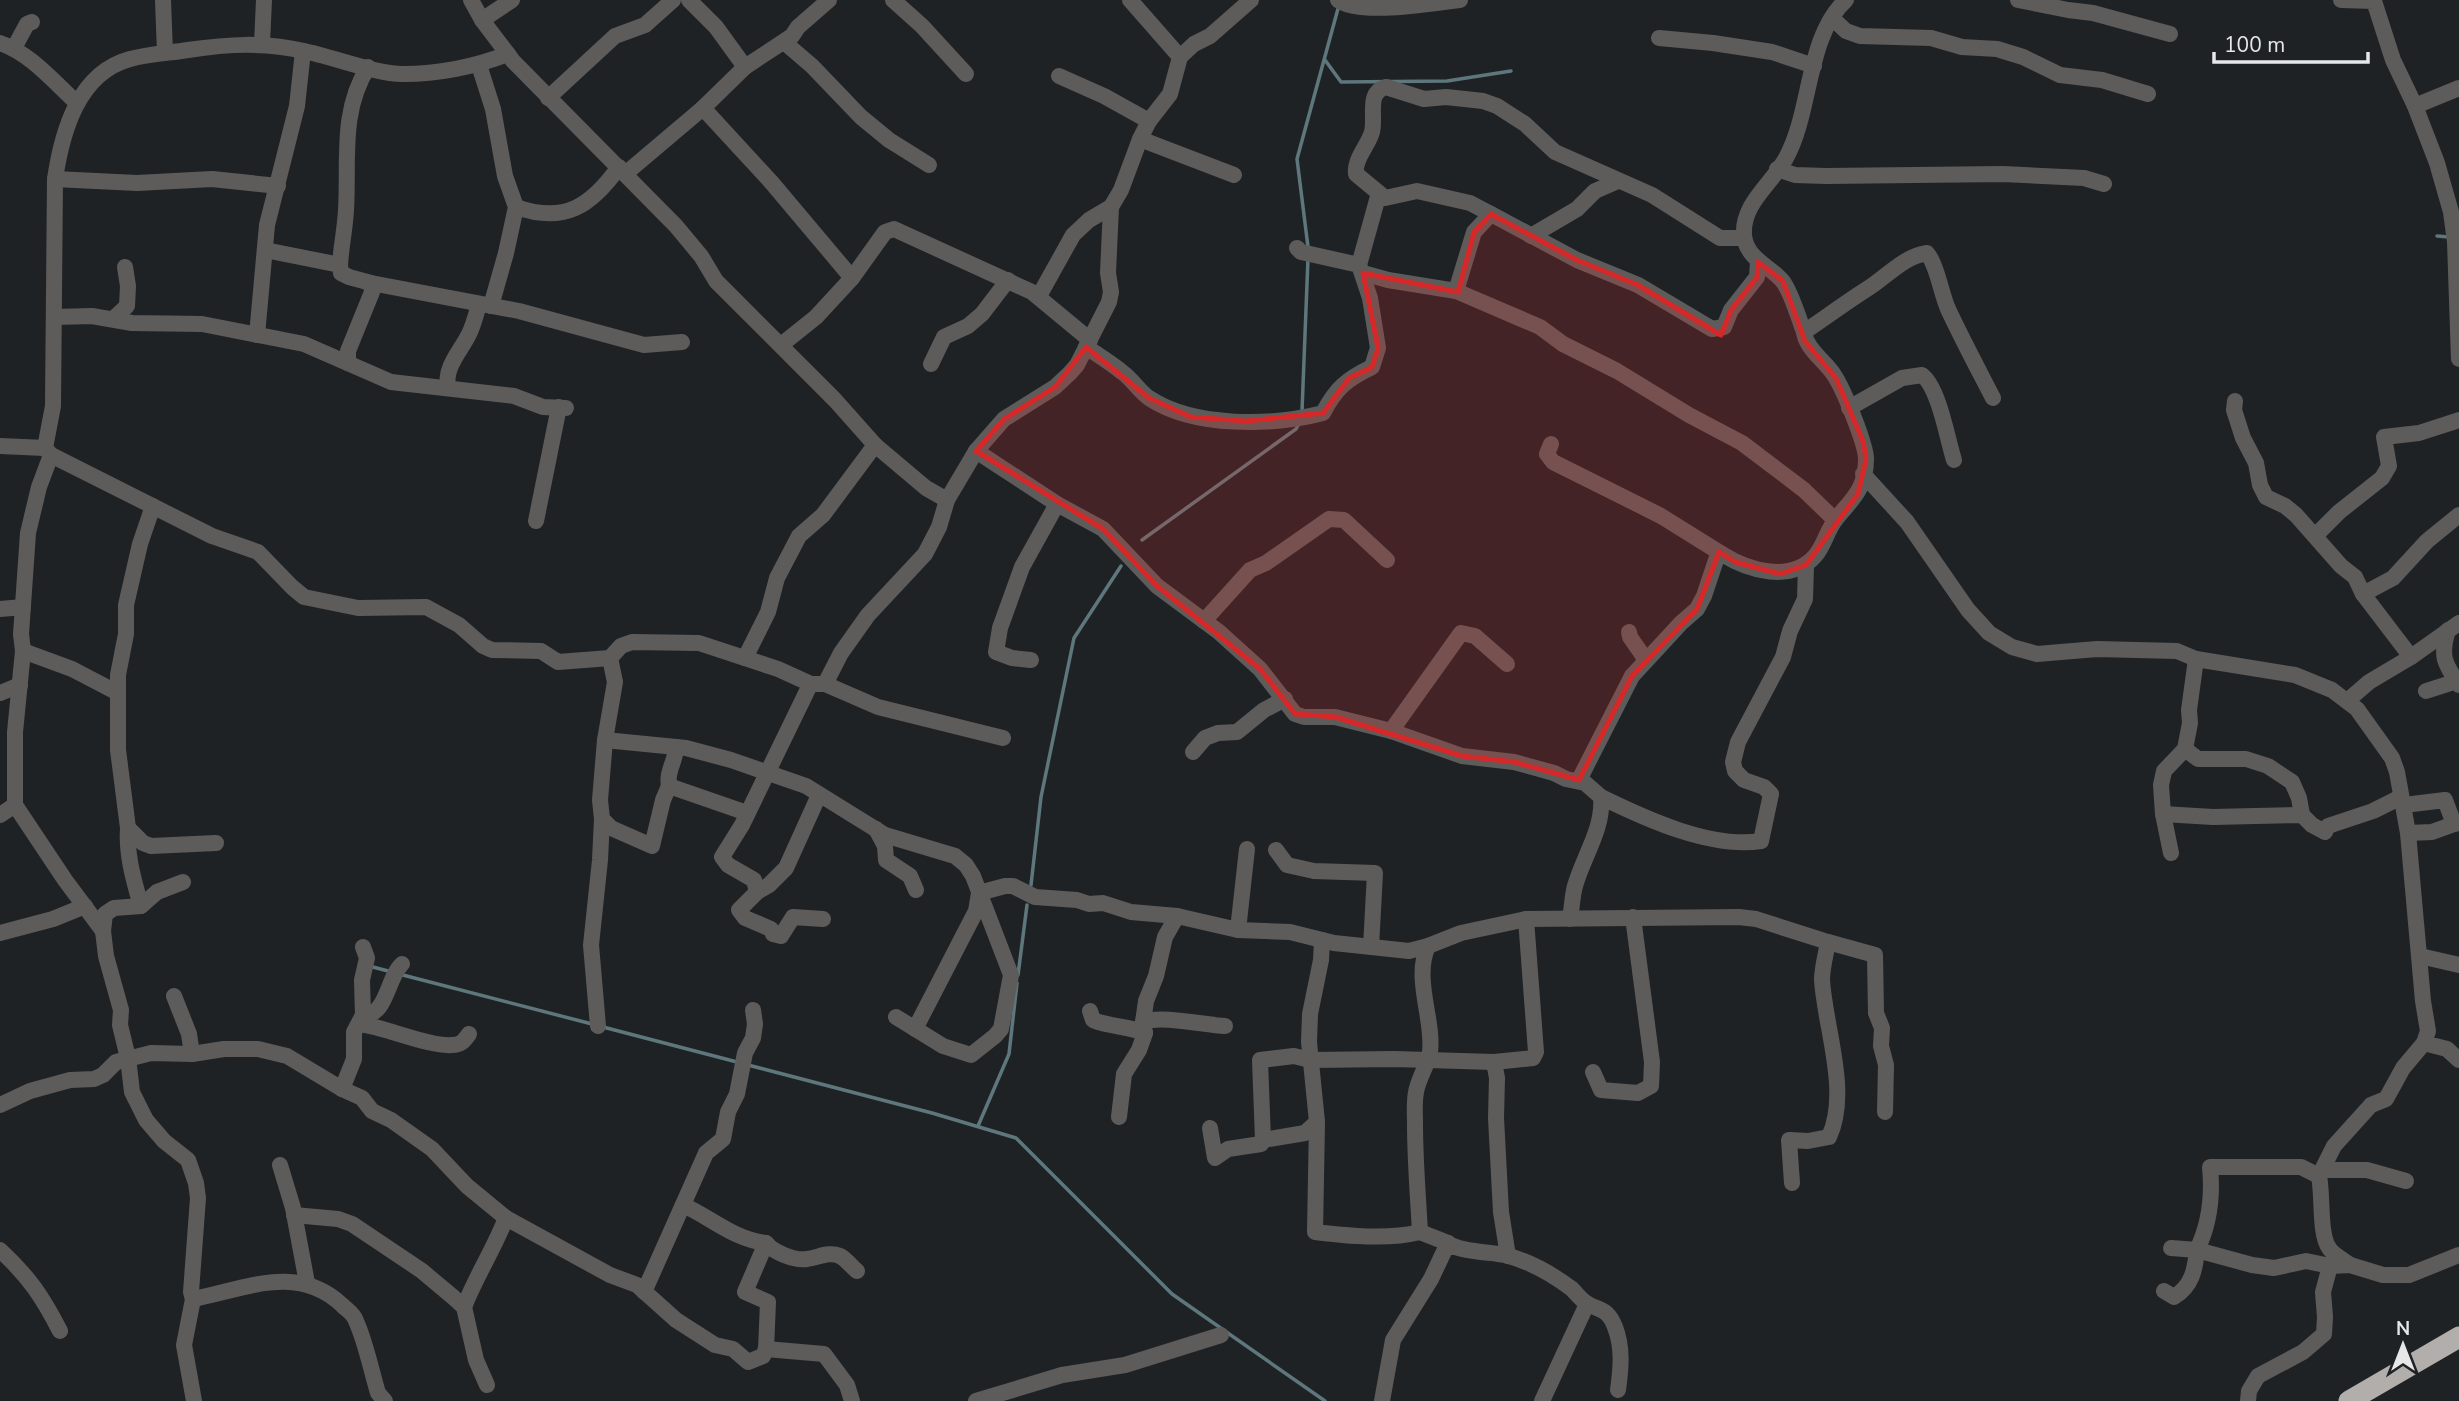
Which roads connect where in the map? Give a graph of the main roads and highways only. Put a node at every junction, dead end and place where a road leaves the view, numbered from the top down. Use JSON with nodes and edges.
{"nodes":[{"id":1,"x":2459,"y":1337,"type":"edge"},
{"id":2,"x":2348,"y":1401,"type":"edge"}],
"edges":[{"from":1,"to":2,"type":"highway"}]}
